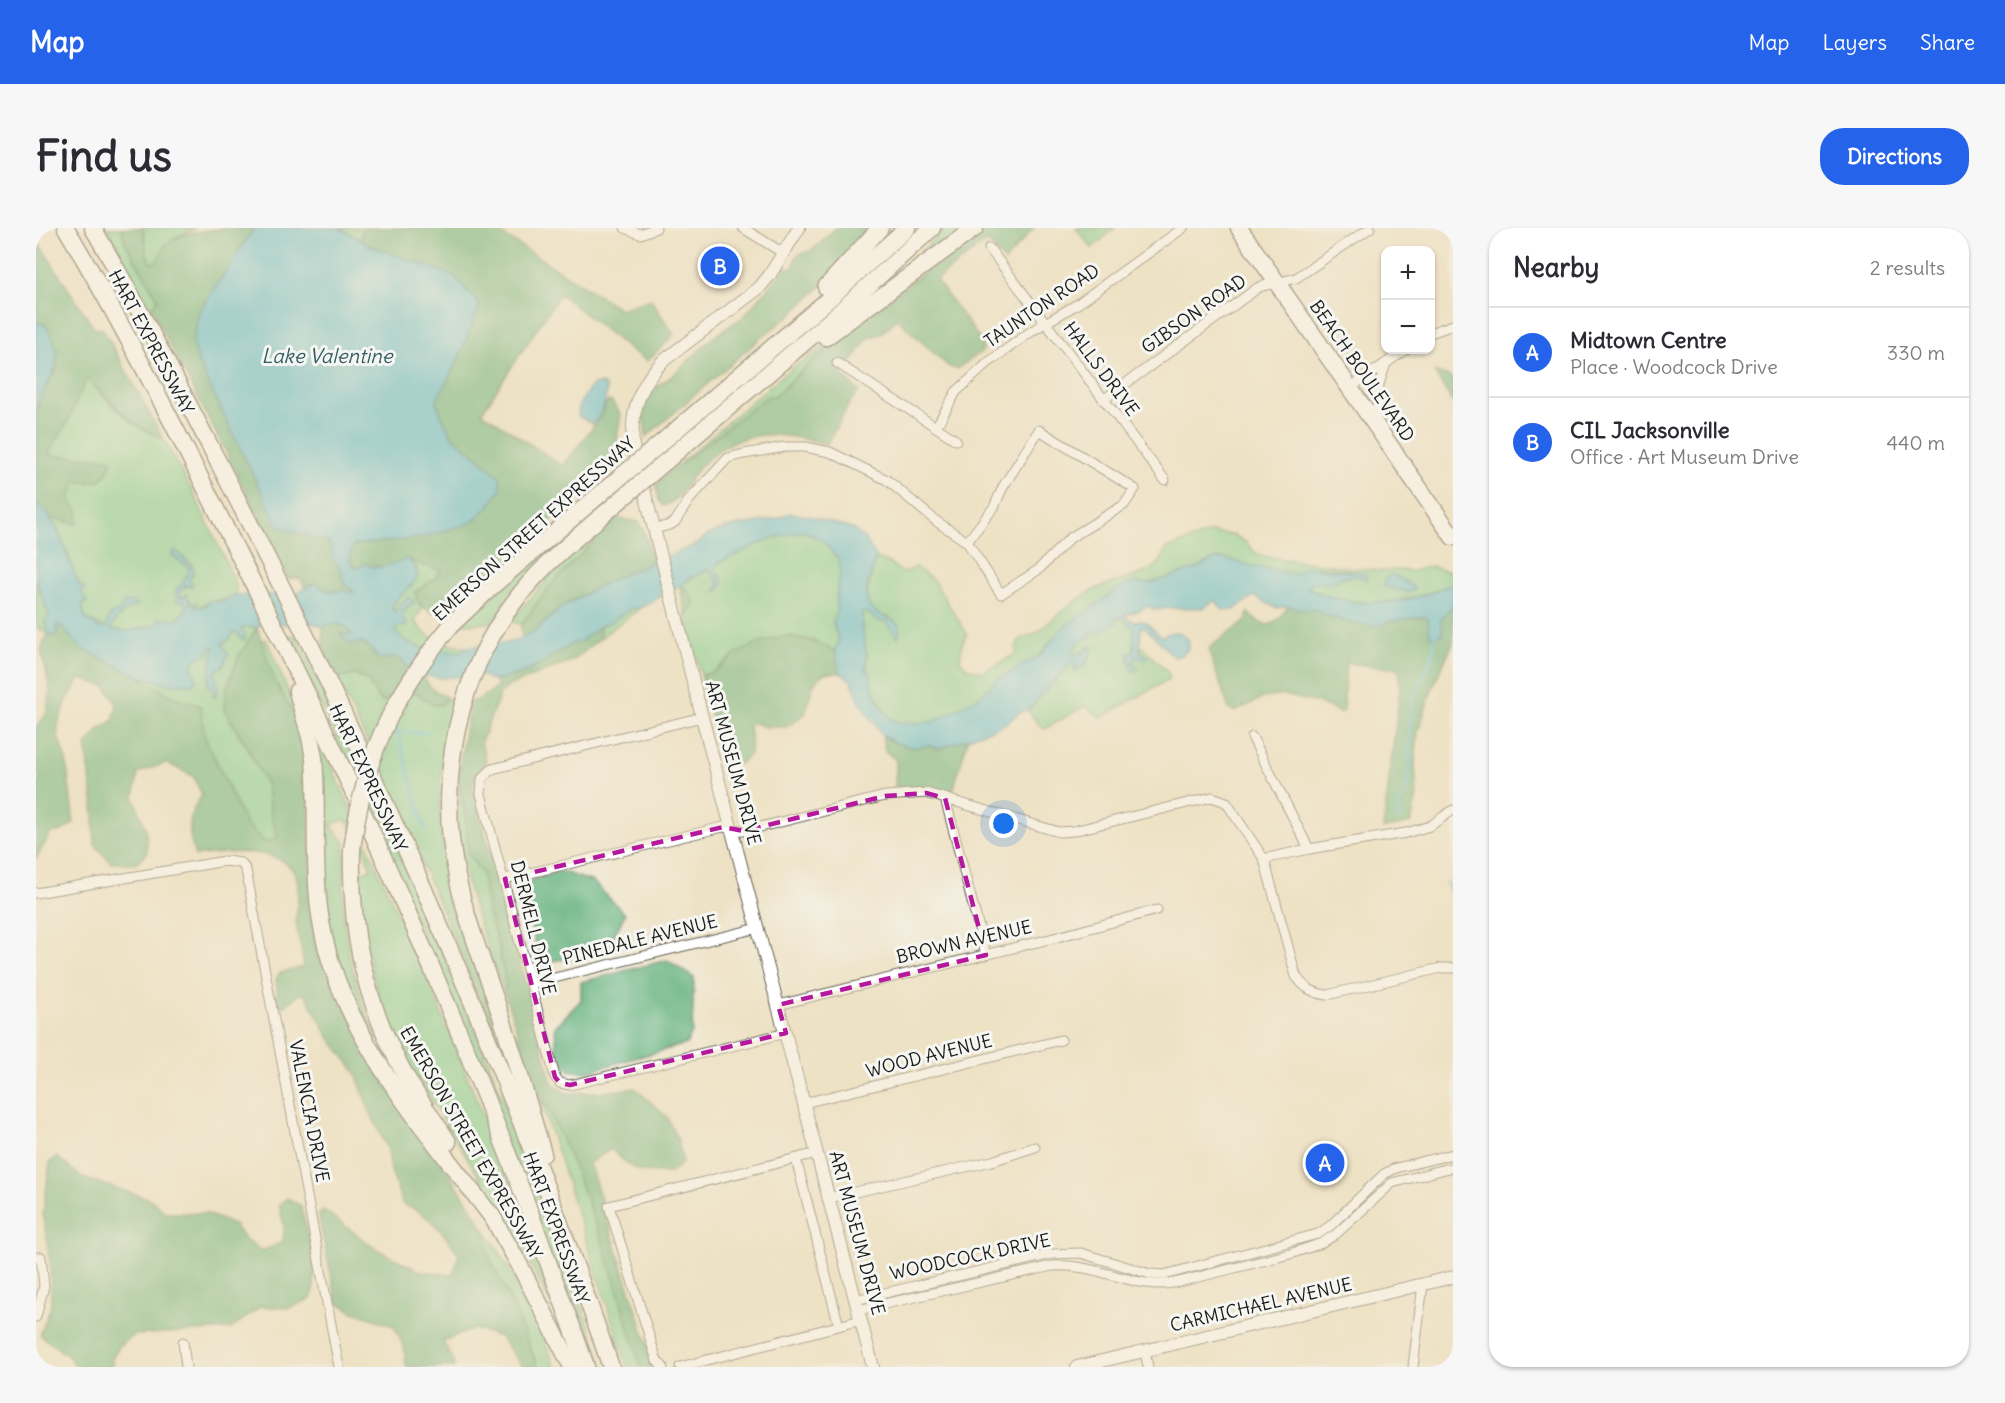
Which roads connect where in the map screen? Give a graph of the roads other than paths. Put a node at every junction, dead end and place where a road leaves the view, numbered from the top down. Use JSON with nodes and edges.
{"nodes":[{"id":1,"x":66,"y":228,"type":"edge"},
{"id":2,"x":93,"y":228,"type":"edge"},
{"id":3,"x":625,"y":228,"type":"edge"},
{"id":4,"x":656,"y":228,"type":"edge"},
{"id":5,"x":743,"y":228,"type":"edge"},
{"id":6,"x":799,"y":228,"type":"edge"},
{"id":7,"x":880,"y":228,"type":"edge"},
{"id":8,"x":907,"y":228,"type":"edge"},
{"id":9,"x":932,"y":228,"type":"edge"},
{"id":10,"x":975,"y":228,"type":"edge"},
{"id":11,"x":1183,"y":228,"type":"edge"},
{"id":12,"x":1239,"y":228,"type":"edge"},
{"id":13,"x":1370,"y":228,"type":"edge"},
{"id":14,"x":989,"y":248,"type":"dead end"},
{"id":15,"x":783,"y":253,"type":"junction"},
{"id":16,"x":1278,"y":283,"type":"junction"},
{"id":17,"x":1047,"y":324,"type":"junction"},
{"id":18,"x":1453,"y":325,"type":"edge"},
{"id":19,"x":1435,"y":332,"type":"edge"},
{"id":20,"x":1399,"y":354,"type":"edge"},
{"id":21,"x":1387,"y":362,"type":"junction"},
{"id":22,"x":837,"y":363,"type":"dead end"},
{"id":23,"x":752,"y":366,"type":"junction"},
{"id":24,"x":763,"y":379,"type":"junction"},
{"id":25,"x":1350,"y":388,"type":"junction"},
{"id":26,"x":1103,"y":399,"type":"junction"},
{"id":27,"x":1376,"y":426,"type":"junction"},
{"id":28,"x":936,"y":427,"type":"junction"},
{"id":29,"x":956,"y":440,"type":"dead end"},
{"id":30,"x":1165,"y":480,"type":"dead end"},
{"id":31,"x":654,"y":529,"type":"junction"},
{"id":32,"x":1453,"y":537,"type":"edge"},
{"id":33,"x":967,"y":542,"type":"junction"},
{"id":34,"x":279,"y":633,"type":"junction"},
{"id":35,"x":702,"y":717,"type":"junction"},
{"id":36,"x":1252,"y":737,"type":"dead end"},
{"id":37,"x":945,"y":798,"type":"junction"},
{"id":38,"x":1453,"y":810,"type":"edge"},
{"id":39,"x":732,"y":830,"type":"junction"},
{"id":40,"x":1309,"y":849,"type":"junction"},
{"id":41,"x":1264,"y":859,"type":"junction"},
{"id":42,"x":505,"y":879,"type":"junction"},
{"id":43,"x":36,"y":893,"type":"edge"},
{"id":44,"x":1157,"y":910,"type":"dead end"},
{"id":45,"x":758,"y":928,"type":"junction"},
{"id":46,"x":986,"y":954,"type":"junction"},
{"id":47,"x":1453,"y":968,"type":"edge"},
{"id":48,"x":530,"y":984,"type":"junction"},
{"id":49,"x":778,"y":1005,"type":"junction"},
{"id":50,"x":786,"y":1033,"type":"junction"},
{"id":51,"x":1061,"y":1040,"type":"dead end"},
{"id":52,"x":804,"y":1103,"type":"junction"},
{"id":53,"x":1035,"y":1147,"type":"dead end"},
{"id":54,"x":817,"y":1153,"type":"junction"},
{"id":55,"x":1453,"y":1154,"type":"edge"},
{"id":56,"x":796,"y":1159,"type":"junction"},
{"id":57,"x":1453,"y":1167,"type":"edge"},
{"id":58,"x":829,"y":1198,"type":"junction"},
{"id":59,"x":495,"y":1221,"type":"junction"},
{"id":60,"x":38,"y":1257,"type":"edge"},
{"id":61,"x":1453,"y":1277,"type":"edge"},
{"id":62,"x":1423,"y":1284,"type":"junction"},
{"id":63,"x":582,"y":1285,"type":"junction"},
{"id":64,"x":531,"y":1290,"type":"junction"},
{"id":65,"x":858,"y":1310,"type":"junction"},
{"id":66,"x":36,"y":1317,"type":"edge"},
{"id":67,"x":840,"y":1326,"type":"junction"},
{"id":68,"x":183,"y":1342,"type":"dead end"},
{"id":69,"x":1145,"y":1351,"type":"junction"},
{"id":70,"x":186,"y":1367,"type":"edge"},
{"id":71,"x":339,"y":1367,"type":"edge"},
{"id":72,"x":563,"y":1367,"type":"edge"},
{"id":73,"x":572,"y":1367,"type":"edge"},
{"id":74,"x":586,"y":1367,"type":"edge"},
{"id":75,"x":611,"y":1367,"type":"edge"},
{"id":76,"x":663,"y":1367,"type":"edge"},
{"id":77,"x":680,"y":1367,"type":"edge"},
{"id":78,"x":873,"y":1367,"type":"edge"},
{"id":79,"x":1077,"y":1367,"type":"edge"},
{"id":80,"x":1148,"y":1367,"type":"edge"},
{"id":81,"x":1413,"y":1367,"type":"edge"}],
"edges":[{"from":1,"to":34,"type":"highway","name":"HART EXPRESSWAY"},
{"from":2,"to":63,"type":"highway","name":"HART EXPRESSWAY"},
{"from":3,"to":4,"type":"street"},
{"from":5,"to":15,"type":"street"},
{"from":6,"to":15,"type":"street","name":"ART MUSEUM DRIVE"},
{"from":7,"to":23,"type":"highway"},
{"from":8,"to":23,"type":"highway","name":"EMERSON STREET EXPRESSWAY"},
{"from":9,"to":24,"type":"highway","name":"EMERSON STREET EXPRESSWAY"},
{"from":10,"to":24,"type":"highway"},
{"from":11,"to":17,"type":"street","name":"TAUNTON ROAD"},
{"from":12,"to":16,"type":"highway","name":"BEACH BOULEVARD"},
{"from":13,"to":16,"type":"street","name":"GIBSON ROAD"},
{"from":14,"to":17,"type":"street","name":"HALLS DRIVE"},
{"from":15,"to":31,"type":"street","name":"ART MUSEUM DRIVE"},
{"from":16,"to":25,"type":"highway","name":"BEACH BOULEVARD"},
{"from":16,"to":26,"type":"street","name":"GIBSON ROAD"},
{"from":17,"to":26,"type":"street","name":"HALLS DRIVE"},
{"from":17,"to":28,"type":"street","name":"TAUNTON ROAD"},
{"from":18,"to":19,"type":"street"},
{"from":20,"to":21,"type":"street"},
{"from":21,"to":25,"type":"street"},
{"from":21,"to":27,"type":"street"},
{"from":22,"to":28,"type":"street"},
{"from":23,"to":59,"type":"highway","name":"EMERSON STREET EXPRESSWAY","bridge":true},
{"from":24,"to":63,"type":"highway","name":"EMERSON STREET EXPRESSWAY","bridge":true},
{"from":25,"to":27,"type":"highway","name":"BEACH BOULEVARD"},
{"from":26,"to":30,"type":"street","name":"HALLS DRIVE"},
{"from":27,"to":32,"type":"highway","name":"BEACH BOULEVARD"},
{"from":28,"to":29,"type":"street"},
{"from":31,"to":33,"type":"street"},
{"from":31,"to":35,"type":"street","name":"ART MUSEUM DRIVE"},
{"from":33,"to":33,"type":"street"},
{"from":34,"to":59,"type":"highway"},
{"from":34,"to":74,"type":"highway","name":"HART EXPRESSWAY"},
{"from":35,"to":39,"type":"street","name":"ART MUSEUM DRIVE"},
{"from":35,"to":42,"type":"street","name":"DERMELL DRIVE"},
{"from":36,"to":40,"type":"street"},
{"from":37,"to":39,"type":"street"},
{"from":37,"to":41,"type":"street"},
{"from":37,"to":46,"type":"street"},
{"from":38,"to":40,"type":"street"},
{"from":39,"to":42,"type":"street"},
{"from":39,"to":45,"type":"street","name":"ART MUSEUM DRIVE"},
{"from":40,"to":41,"type":"street"},
{"from":41,"to":47,"type":"street"},
{"from":42,"to":48,"type":"street","name":"DERMELL DRIVE"},
{"from":43,"to":71,"type":"street","name":"VALENCIA DRIVE"},
{"from":44,"to":46,"type":"street","name":"BROWN AVENUE"},
{"from":45,"to":48,"type":"street","name":"PINEDALE AVENUE"},
{"from":45,"to":49,"type":"street","name":"ART MUSEUM DRIVE"},
{"from":46,"to":49,"type":"street","name":"BROWN AVENUE"},
{"from":48,"to":50,"type":"street","name":"DERMELL DRIVE"},
{"from":49,"to":50,"type":"street","name":"ART MUSEUM DRIVE"},
{"from":50,"to":52,"type":"street","name":"ART MUSEUM DRIVE"},
{"from":51,"to":52,"type":"street","name":"WOOD AVENUE"},
{"from":52,"to":54,"type":"street","name":"ART MUSEUM DRIVE"},
{"from":53,"to":58,"type":"street"},
{"from":54,"to":56,"type":"street"},
{"from":54,"to":58,"type":"street","name":"ART MUSEUM DRIVE"},
{"from":55,"to":65,"type":"street","name":"WOODCOCK DRIVE"},
{"from":56,"to":67,"type":"street"},
{"from":56,"to":76,"type":"street"},
{"from":57,"to":65,"type":"street","name":"WOODCOCK DRIVE"},
{"from":58,"to":65,"type":"street","name":"ART MUSEUM DRIVE"},
{"from":59,"to":64,"type":"highway","name":"EMERSON STREET EXPRESSWAY"},
{"from":60,"to":66,"type":"street"},
{"from":61,"to":62,"type":"street","name":"CARMICHAEL AVENUE"},
{"from":62,"to":69,"type":"street","name":"CARMICHAEL AVENUE"},
{"from":62,"to":81,"type":"street"},
{"from":63,"to":75,"type":"highway","name":"HART EXPRESSWAY"},
{"from":64,"to":72,"type":"highway"},
{"from":64,"to":73,"type":"highway","name":"EMERSON STREET EXPRESSWAY"},
{"from":65,"to":67,"type":"street"},
{"from":65,"to":78,"type":"street","name":"ART MUSEUM DRIVE"},
{"from":67,"to":77,"type":"street"},
{"from":68,"to":70,"type":"street"},
{"from":69,"to":79,"type":"street","name":"CARMICHAEL AVENUE"},
{"from":69,"to":80,"type":"street"}]}
